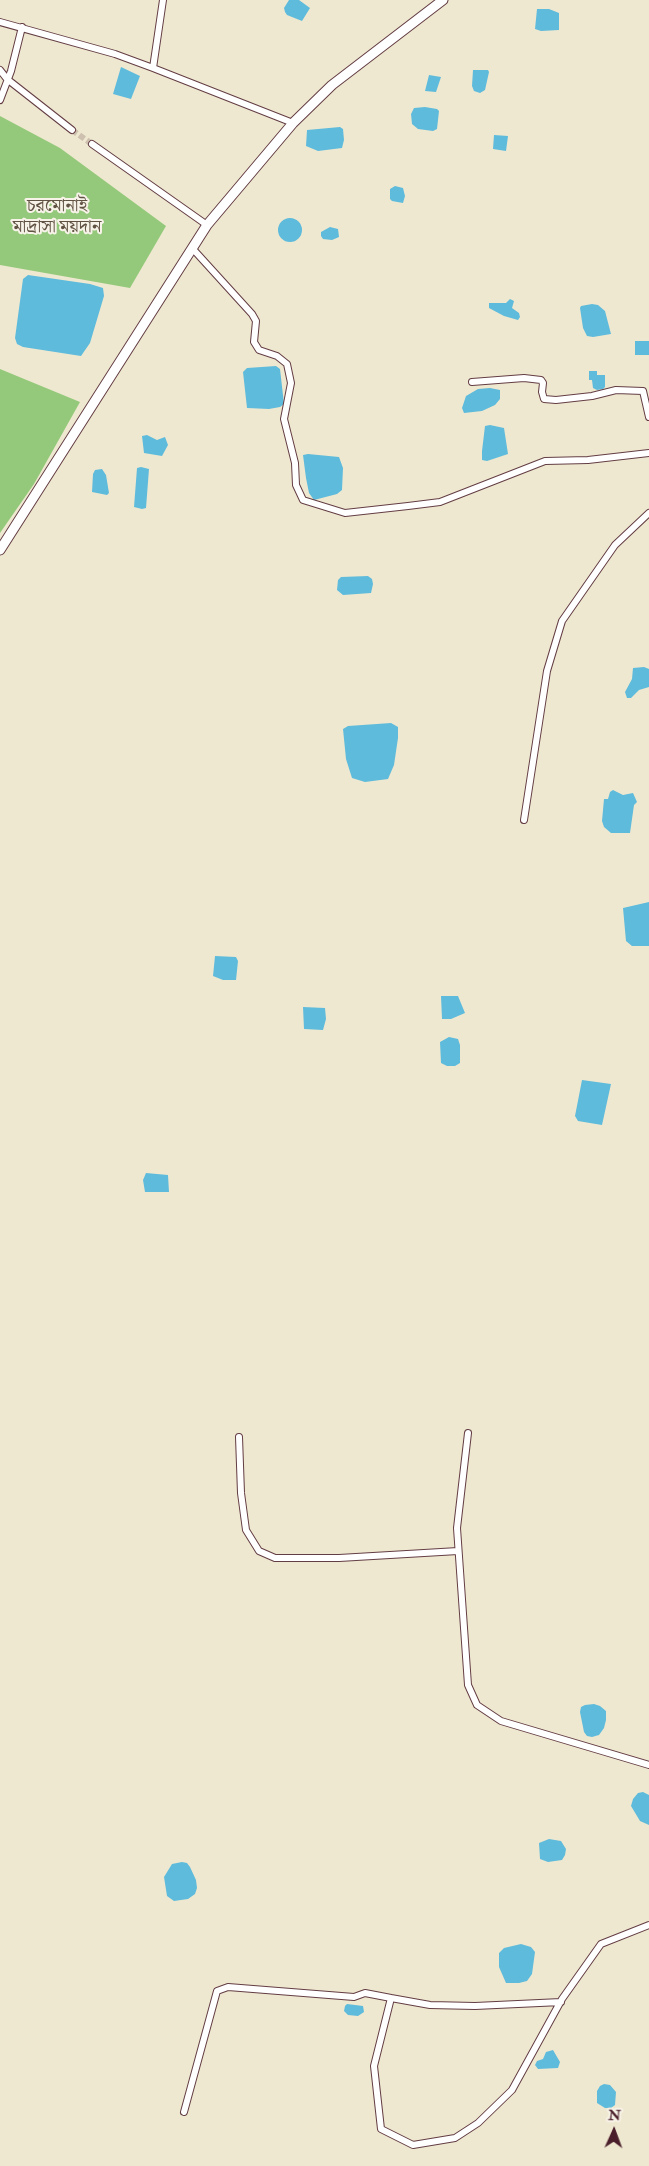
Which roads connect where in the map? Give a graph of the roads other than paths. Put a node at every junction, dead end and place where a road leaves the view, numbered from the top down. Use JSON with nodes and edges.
{"nodes":[{"id":1,"x":163,"y":0,"type":"edge"},
{"id":2,"x":443,"y":0,"type":"edge"},
{"id":3,"x":0,"y":22,"type":"edge"},
{"id":4,"x":22,"y":27,"type":"junction"},
{"id":5,"x":153,"y":68,"type":"junction"},
{"id":6,"x":0,"y":70,"type":"edge"},
{"id":7,"x":7,"y":79,"type":"junction"},
{"id":8,"x":0,"y":100,"type":"edge"},
{"id":9,"x":293,"y":123,"type":"junction"},
{"id":10,"x":72,"y":130,"type":"tunnel mouth"},
{"id":11,"x":92,"y":144,"type":"tunnel mouth"},
{"id":12,"x":207,"y":225,"type":"junction"},
{"id":13,"x":192,"y":248,"type":"junction"},
{"id":14,"x":472,"y":382,"type":"dead end"},
{"id":15,"x":649,"y":417,"type":"edge"},
{"id":16,"x":649,"y":453,"type":"edge"},
{"id":17,"x":649,"y":513,"type":"edge"},
{"id":18,"x":0,"y":550,"type":"edge"},
{"id":19,"x":524,"y":820,"type":"dead end"},
{"id":20,"x":468,"y":1433,"type":"dead end"},
{"id":21,"x":239,"y":1437,"type":"dead end"},
{"id":22,"x":458,"y":1551,"type":"junction"},
{"id":23,"x":649,"y":1765,"type":"edge"},
{"id":24,"x":649,"y":1925,"type":"edge"},
{"id":25,"x":390,"y":1998,"type":"junction"},
{"id":26,"x":561,"y":2002,"type":"junction"},
{"id":27,"x":184,"y":2112,"type":"dead end"}],
"edges":[{"from":1,"to":5,"type":"street"},
{"from":2,"to":9,"type":"main road"},
{"from":3,"to":4,"type":"street"},
{"from":4,"to":5,"type":"street"},
{"from":4,"to":7,"type":"street"},
{"from":5,"to":9,"type":"street"},
{"from":6,"to":7,"type":"street"},
{"from":7,"to":8,"type":"street"},
{"from":7,"to":10,"type":"street"},
{"from":9,"to":12,"type":"main road"},
{"from":11,"to":12,"type":"street"},
{"from":12,"to":13,"type":"main road"},
{"from":13,"to":16,"type":"street"},
{"from":13,"to":18,"type":"main road"},
{"from":14,"to":15,"type":"street"},
{"from":17,"to":19,"type":"street"},
{"from":20,"to":22,"type":"street"},
{"from":21,"to":22,"type":"street"},
{"from":22,"to":23,"type":"street"},
{"from":24,"to":26,"type":"street"},
{"from":25,"to":26,"type":"street"},
{"from":25,"to":26,"type":"street"},
{"from":25,"to":27,"type":"street"}]}
